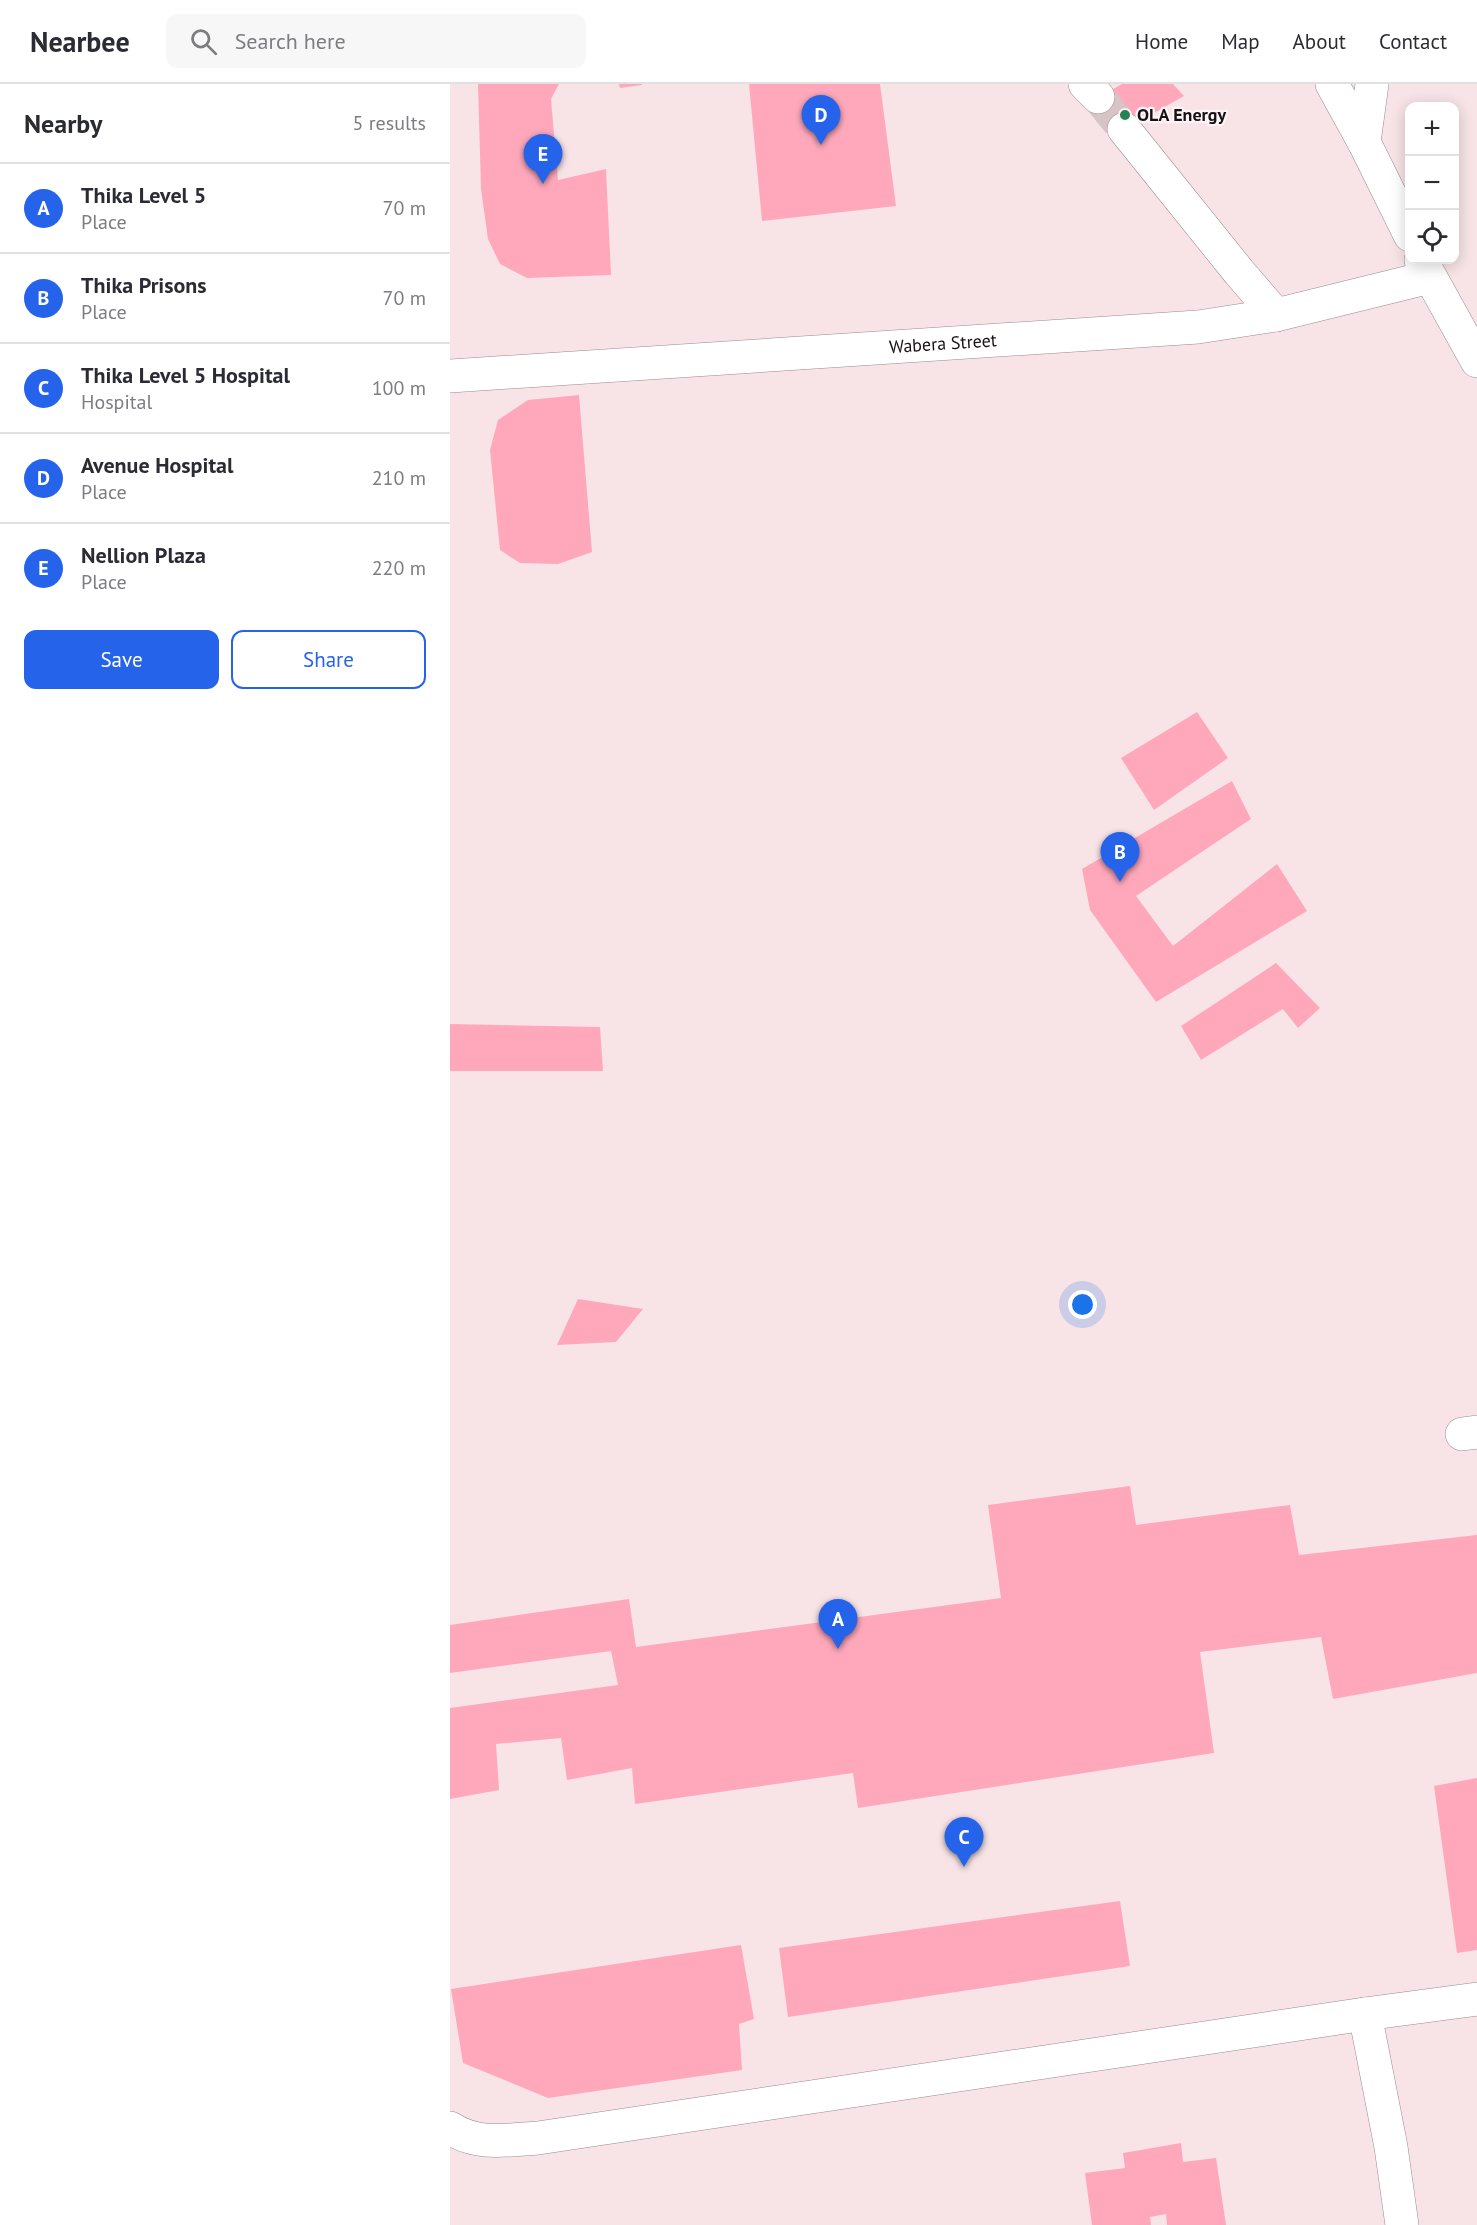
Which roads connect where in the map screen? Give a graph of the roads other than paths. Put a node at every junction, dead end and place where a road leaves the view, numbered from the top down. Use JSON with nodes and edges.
{"nodes":[{"id":1,"x":1332,"y":84,"type":"edge"},
{"id":2,"x":1372,"y":84,"type":"edge"},
{"id":3,"x":1124,"y":129,"type":"tunnel mouth"},
{"id":4,"x":1364,"y":142,"type":"junction"},
{"id":5,"x":1405,"y":225,"type":"edge"},
{"id":6,"x":1426,"y":268,"type":"edge"},
{"id":7,"x":1276,"y":315,"type":"junction"},
{"id":8,"x":1477,"y":361,"type":"edge"},
{"id":9,"x":450,"y":376,"type":"edge"},
{"id":10,"x":1477,"y":1999,"type":"edge"},
{"id":11,"x":1365,"y":2014,"type":"junction"},
{"id":12,"x":450,"y":2128,"type":"edge"},
{"id":13,"x":1402,"y":2225,"type":"edge"}],
"edges":[{"from":1,"to":4,"type":"street"},
{"from":2,"to":4,"type":"street"},
{"from":3,"to":7,"type":"street"},
{"from":4,"to":5,"type":"street"},
{"from":6,"to":7,"type":"street","name":"Wabera Street"},
{"from":6,"to":8,"type":"street"},
{"from":7,"to":9,"type":"street","name":"Wabera Street"},
{"from":10,"to":11,"type":"street"},
{"from":11,"to":12,"type":"street"},
{"from":11,"to":13,"type":"street"}]}
